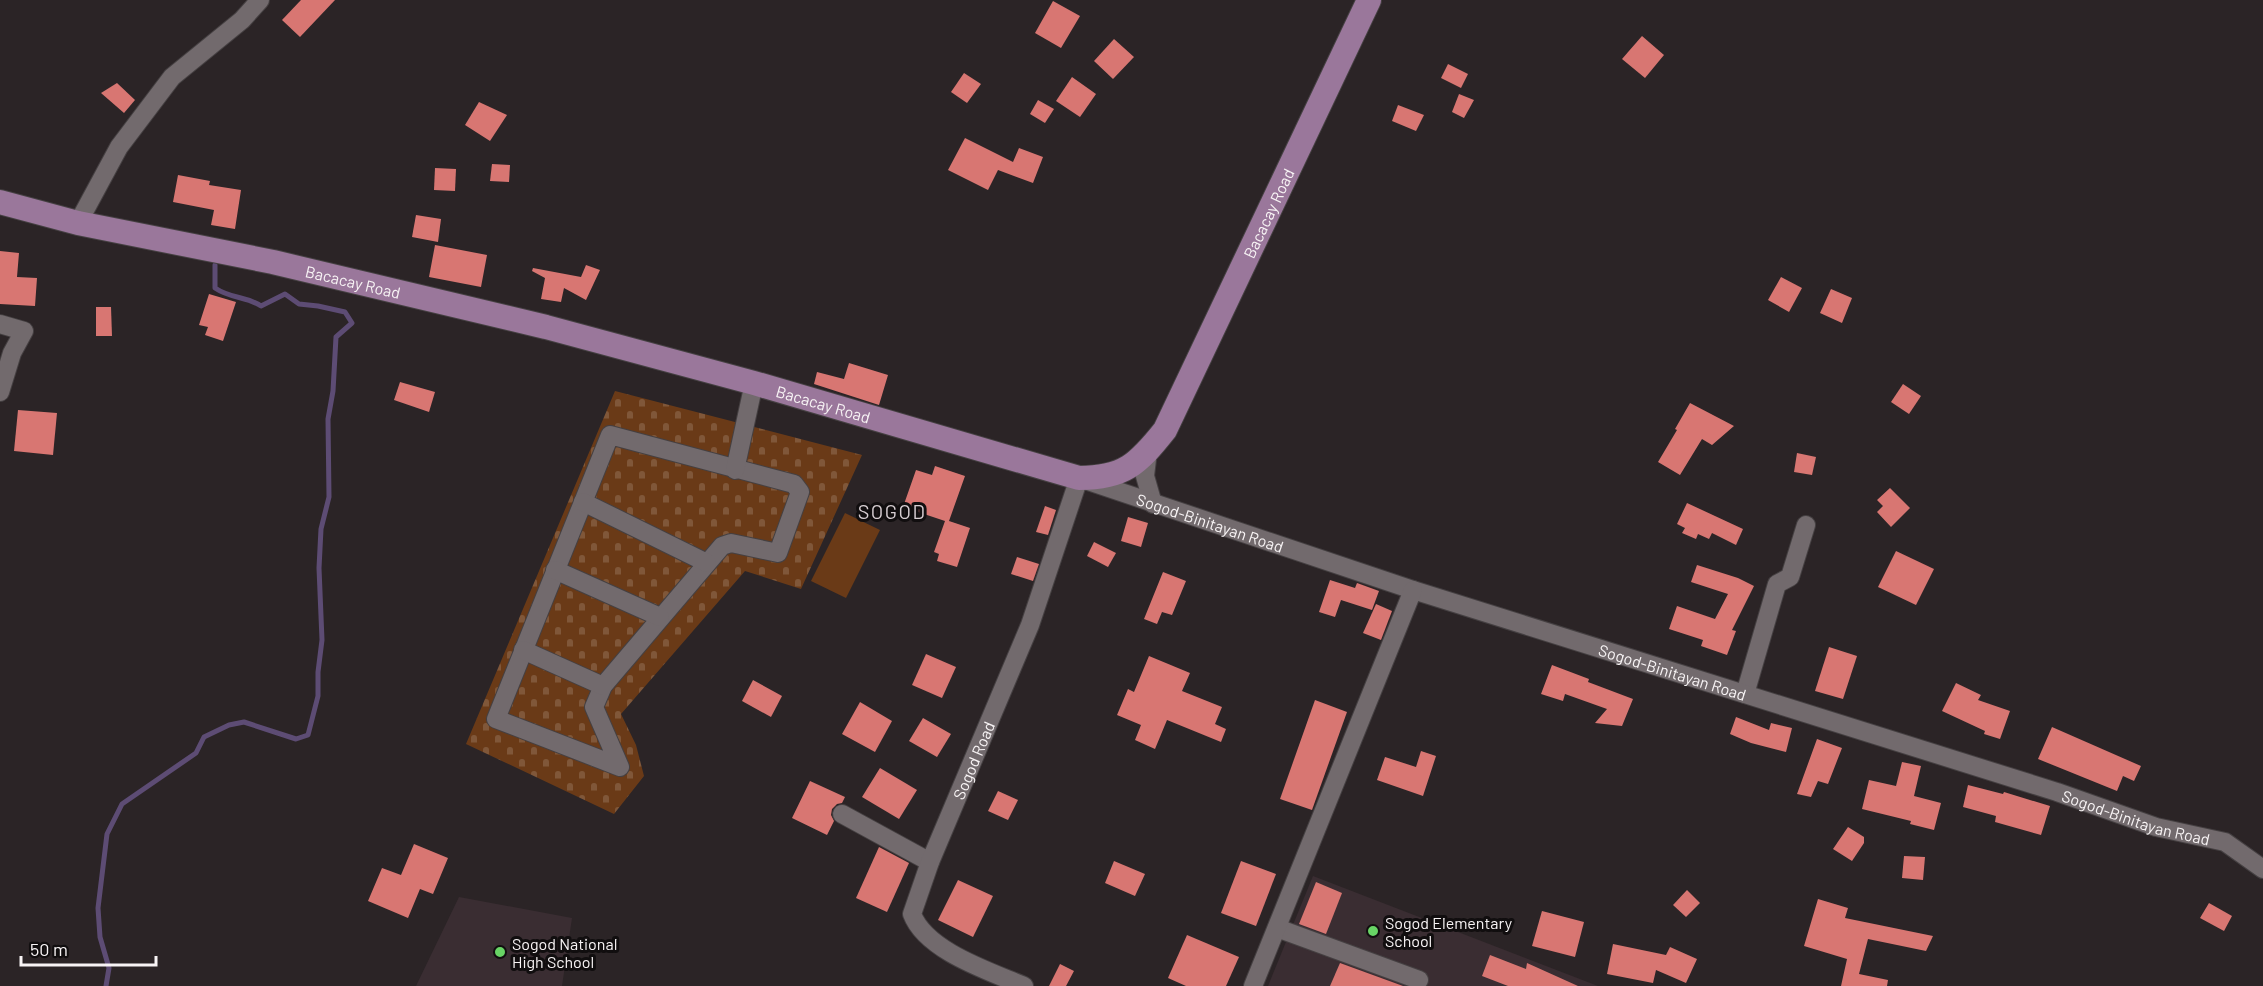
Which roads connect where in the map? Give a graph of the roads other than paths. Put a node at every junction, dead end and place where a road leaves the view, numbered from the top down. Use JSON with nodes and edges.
{"nodes":[{"id":1,"x":260,"y":0,"type":"edge"},
{"id":2,"x":1369,"y":0,"type":"edge"},
{"id":3,"x":0,"y":202,"type":"edge"},
{"id":4,"x":78,"y":223,"type":"junction"},
{"id":5,"x":0,"y":324,"type":"edge"},
{"id":6,"x":754,"y":383,"type":"junction"},
{"id":7,"x":0,"y":392,"type":"edge"},
{"id":8,"x":1148,"y":452,"type":"junction"},
{"id":9,"x":735,"y":470,"type":"junction"},
{"id":10,"x":1079,"y":478,"type":"junction"},
{"id":11,"x":583,"y":502,"type":"junction"},
{"id":12,"x":1153,"y":504,"type":"junction"},
{"id":13,"x":1806,"y":525,"type":"dead end"},
{"id":14,"x":707,"y":563,"type":"junction"},
{"id":15,"x":555,"y":570,"type":"junction"},
{"id":16,"x":1413,"y":590,"type":"junction"},
{"id":17,"x":660,"y":617,"type":"junction"},
{"id":18,"x":523,"y":650,"type":"junction"},
{"id":19,"x":603,"y":686,"type":"junction"},
{"id":20,"x":1745,"y":694,"type":"junction"},
{"id":21,"x":842,"y":814,"type":"dead end"},
{"id":22,"x":930,"y":862,"type":"junction"},
{"id":23,"x":2263,"y":869,"type":"edge"},
{"id":24,"x":1277,"y":927,"type":"junction"},
{"id":25,"x":1419,"y":980,"type":"dead end"},
{"id":26,"x":1024,"y":986,"type":"edge"},
{"id":27,"x":1253,"y":986,"type":"edge"}],
"edges":[{"from":1,"to":4,"type":"street"},
{"from":2,"to":8,"type":"main road","name":"Bacacay Road"},
{"from":3,"to":4,"type":"main road","name":"Bacacay Road"},
{"from":4,"to":6,"type":"main road","name":"Bacacay Road"},
{"from":5,"to":7,"type":"street"},
{"from":6,"to":9,"type":"street"},
{"from":6,"to":10,"type":"main road","name":"Bacacay Road"},
{"from":8,"to":10,"type":"main road","name":"Bacacay Road"},
{"from":8,"to":12,"type":"street"},
{"from":9,"to":11,"type":"street"},
{"from":9,"to":14,"type":"street"},
{"from":10,"to":12,"type":"street","name":"Sogod-Binitayan Road"},
{"from":10,"to":22,"type":"street","name":"Sogod Road"},
{"from":11,"to":14,"type":"street"},
{"from":11,"to":15,"type":"street"},
{"from":12,"to":16,"type":"street","name":"Sogod-Binitayan Road"},
{"from":13,"to":20,"type":"street"},
{"from":14,"to":17,"type":"street"},
{"from":15,"to":17,"type":"street"},
{"from":15,"to":18,"type":"street"},
{"from":16,"to":20,"type":"street","name":"Sogod-Binitayan Road"},
{"from":16,"to":24,"type":"street"},
{"from":17,"to":19,"type":"street"},
{"from":18,"to":19,"type":"street"},
{"from":18,"to":19,"type":"street"},
{"from":20,"to":23,"type":"street","name":"Sogod-Binitayan Road"},
{"from":21,"to":22,"type":"street"},
{"from":22,"to":26,"type":"street","name":"Sogod Road"},
{"from":24,"to":25,"type":"street"},
{"from":24,"to":27,"type":"street"}]}
